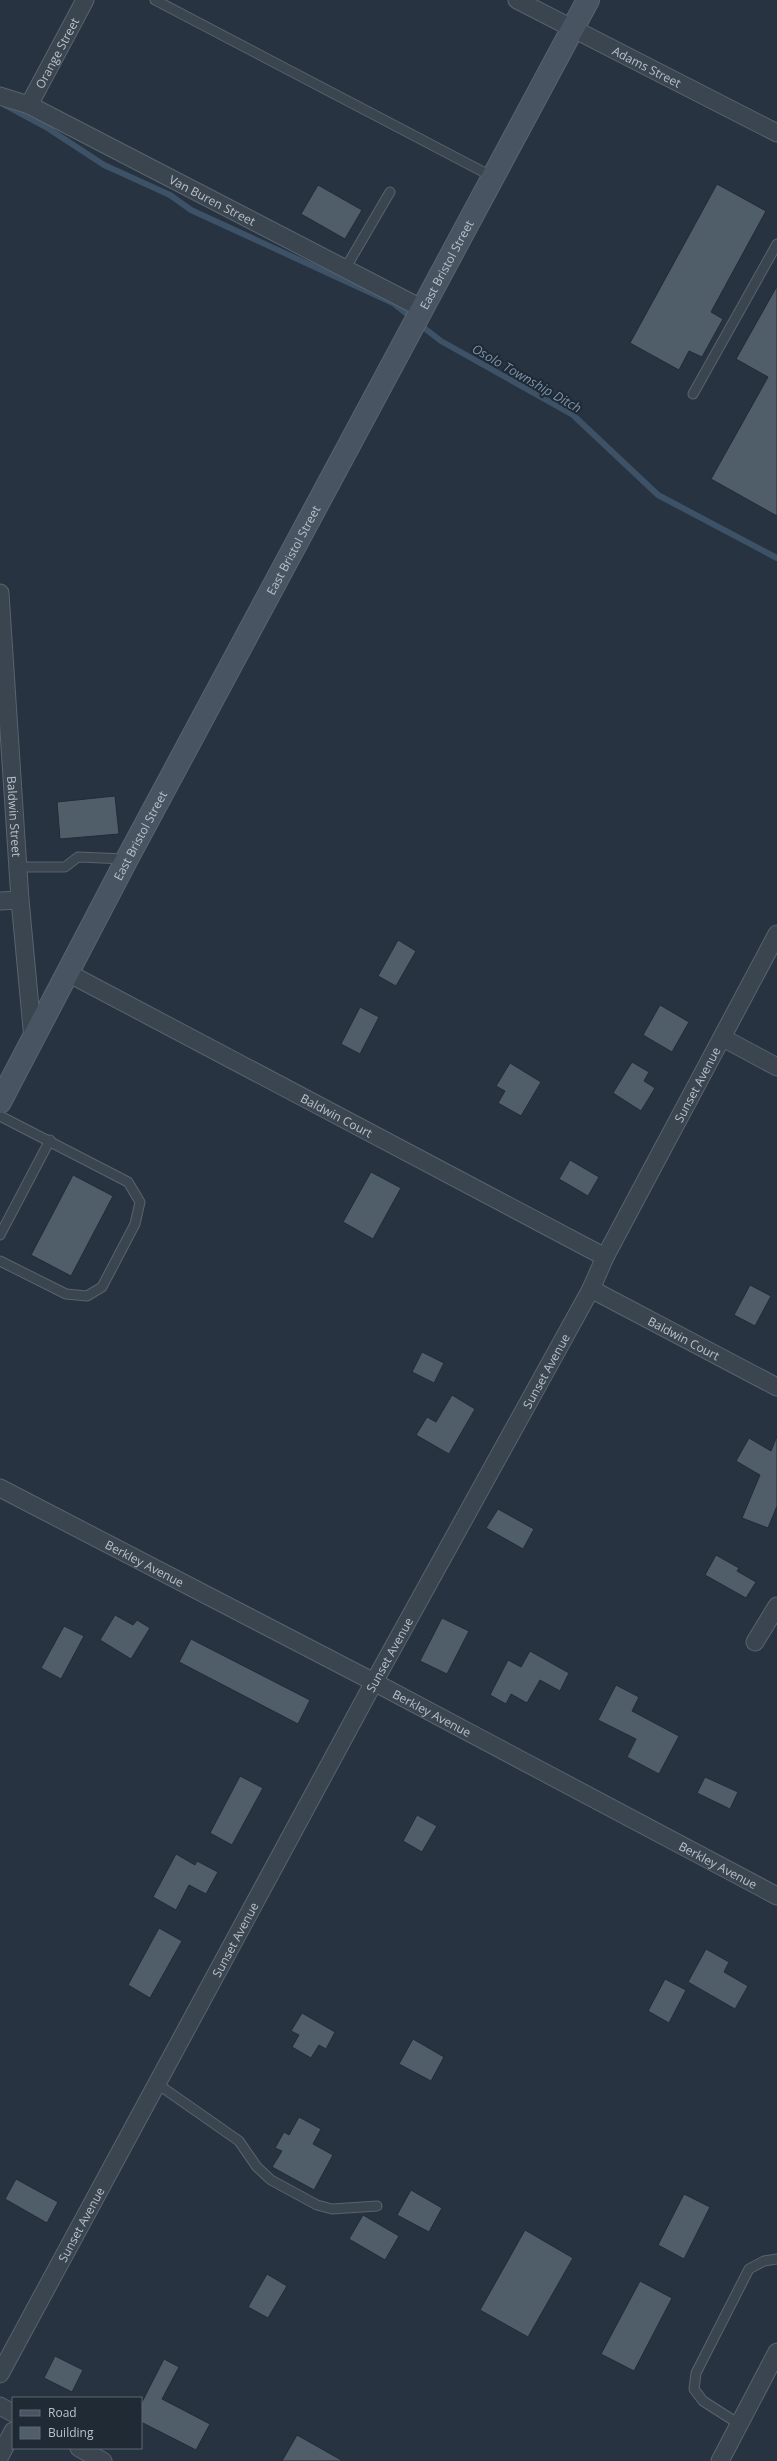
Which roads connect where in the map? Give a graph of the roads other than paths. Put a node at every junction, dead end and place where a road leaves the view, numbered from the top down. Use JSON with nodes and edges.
{"nodes":[{"id":1,"x":85,"y":0,"type":"edge"},
{"id":2,"x":155,"y":0,"type":"edge"},
{"id":3,"x":518,"y":0,"type":"edge"},
{"id":4,"x":588,"y":0,"type":"edge"},
{"id":5,"x":573,"y":28,"type":"junction"},
{"id":6,"x":0,"y":96,"type":"edge"},
{"id":7,"x":29,"y":105,"type":"junction"},
{"id":8,"x":777,"y":133,"type":"edge"},
{"id":9,"x":493,"y":177,"type":"junction"},
{"id":10,"x":390,"y":192,"type":"dead end"},
{"id":11,"x":777,"y":244,"type":"edge"},
{"id":12,"x":345,"y":269,"type":"junction"},
{"id":13,"x":423,"y":309,"type":"junction"},
{"id":14,"x":693,"y":394,"type":"dead end"},
{"id":15,"x":0,"y":593,"type":"edge"},
{"id":16,"x":1,"y":637,"type":"edge"},
{"id":17,"x":127,"y":858,"type":"junction"},
{"id":18,"x":20,"y":868,"type":"junction"},
{"id":19,"x":20,"y":900,"type":"junction"},
{"id":20,"x":0,"y":901,"type":"edge"},
{"id":21,"x":777,"y":934,"type":"edge"},
{"id":22,"x":68,"y":973,"type":"junction"},
{"id":23,"x":723,"y":1038,"type":"junction"},
{"id":24,"x":34,"y":1039,"type":"junction"},
{"id":25,"x":777,"y":1067,"type":"edge"},
{"id":26,"x":5,"y":1079,"type":"edge"},
{"id":27,"x":0,"y":1102,"type":"edge"},
{"id":28,"x":0,"y":1116,"type":"edge"},
{"id":29,"x":50,"y":1140,"type":"junction"},
{"id":30,"x":0,"y":1235,"type":"edge"},
{"id":31,"x":605,"y":1257,"type":"junction"},
{"id":32,"x":0,"y":1260,"type":"edge"},
{"id":33,"x":591,"y":1289,"type":"junction"},
{"id":34,"x":777,"y":1387,"type":"edge"},
{"id":35,"x":0,"y":1488,"type":"edge"},
{"id":36,"x":777,"y":1606,"type":"edge"},
{"id":37,"x":755,"y":1642,"type":"dead end"},
{"id":38,"x":374,"y":1682,"type":"junction"},
{"id":39,"x":777,"y":1896,"type":"edge"},
{"id":40,"x":156,"y":2083,"type":"junction"},
{"id":41,"x":377,"y":2206,"type":"dead end"},
{"id":42,"x":777,"y":2259,"type":"edge"},
{"id":43,"x":777,"y":2352,"type":"edge"},
{"id":44,"x":0,"y":2374,"type":"edge"},
{"id":45,"x":0,"y":2406,"type":"edge"},
{"id":46,"x":12,"y":2412,"type":"edge"},
{"id":47,"x":739,"y":2424,"type":"junction"},
{"id":48,"x":12,"y":2434,"type":"edge"},
{"id":49,"x":81,"y":2449,"type":"edge"},
{"id":50,"x":0,"y":2456,"type":"edge"},
{"id":51,"x":104,"y":2461,"type":"edge"},
{"id":52,"x":720,"y":2461,"type":"edge"}],
"edges":[{"from":1,"to":7,"type":"street","name":"Orange Street"},
{"from":2,"to":9,"type":"lane"},
{"from":3,"to":5,"type":"street","name":"Adams Street"},
{"from":4,"to":5,"type":"main road","name":"East Bristol Street"},
{"from":5,"to":8,"type":"street","name":"Adams Street"},
{"from":5,"to":9,"type":"main road","name":"East Bristol Street"},
{"from":6,"to":7,"type":"street","name":"Van Buren Street"},
{"from":7,"to":12,"type":"street","name":"Van Buren Street"},
{"from":9,"to":13,"type":"main road","name":"East Bristol Street"},
{"from":10,"to":12,"type":"lane"},
{"from":11,"to":14,"type":"lane"},
{"from":12,"to":13,"type":"street","name":"Van Buren Street"},
{"from":13,"to":17,"type":"main road","name":"East Bristol Street"},
{"from":15,"to":16,"type":"street","name":"Baldwin Street"},
{"from":16,"to":18,"type":"street","name":"Baldwin Street"},
{"from":17,"to":18,"type":"lane"},
{"from":17,"to":22,"type":"main road","name":"East Bristol Street"},
{"from":18,"to":19,"type":"street","name":"Baldwin Street"},
{"from":19,"to":20,"type":"street"},
{"from":19,"to":24,"type":"street","name":"Baldwin Street"},
{"from":21,"to":23,"type":"street","name":"Sunset Avenue"},
{"from":22,"to":24,"type":"main road","name":"East Bristol Street"},
{"from":22,"to":31,"type":"street","name":"Baldwin Court"},
{"from":23,"to":25,"type":"street"},
{"from":23,"to":31,"type":"street","name":"Sunset Avenue"},
{"from":24,"to":26,"type":"main road","name":"East Bristol Street"},
{"from":26,"to":27,"type":"main road","name":"East Bristol Street"},
{"from":28,"to":29,"type":"lane"},
{"from":29,"to":30,"type":"lane"},
{"from":29,"to":32,"type":"lane"},
{"from":31,"to":33,"type":"street","name":"Sunset Avenue"},
{"from":33,"to":34,"type":"street","name":"Baldwin Court"},
{"from":33,"to":38,"type":"street","name":"Sunset Avenue"},
{"from":35,"to":38,"type":"street","name":"Berkley Avenue"},
{"from":36,"to":37,"type":"street"},
{"from":38,"to":39,"type":"street","name":"Berkley Avenue"},
{"from":38,"to":40,"type":"street","name":"Sunset Avenue"},
{"from":40,"to":41,"type":"lane"},
{"from":40,"to":44,"type":"street","name":"Sunset Avenue"},
{"from":42,"to":47,"type":"lane"},
{"from":43,"to":47,"type":"street"},
{"from":45,"to":46,"type":"street"},
{"from":47,"to":52,"type":"street"},
{"from":48,"to":50,"type":"street"},
{"from":49,"to":51,"type":"street"}]}
